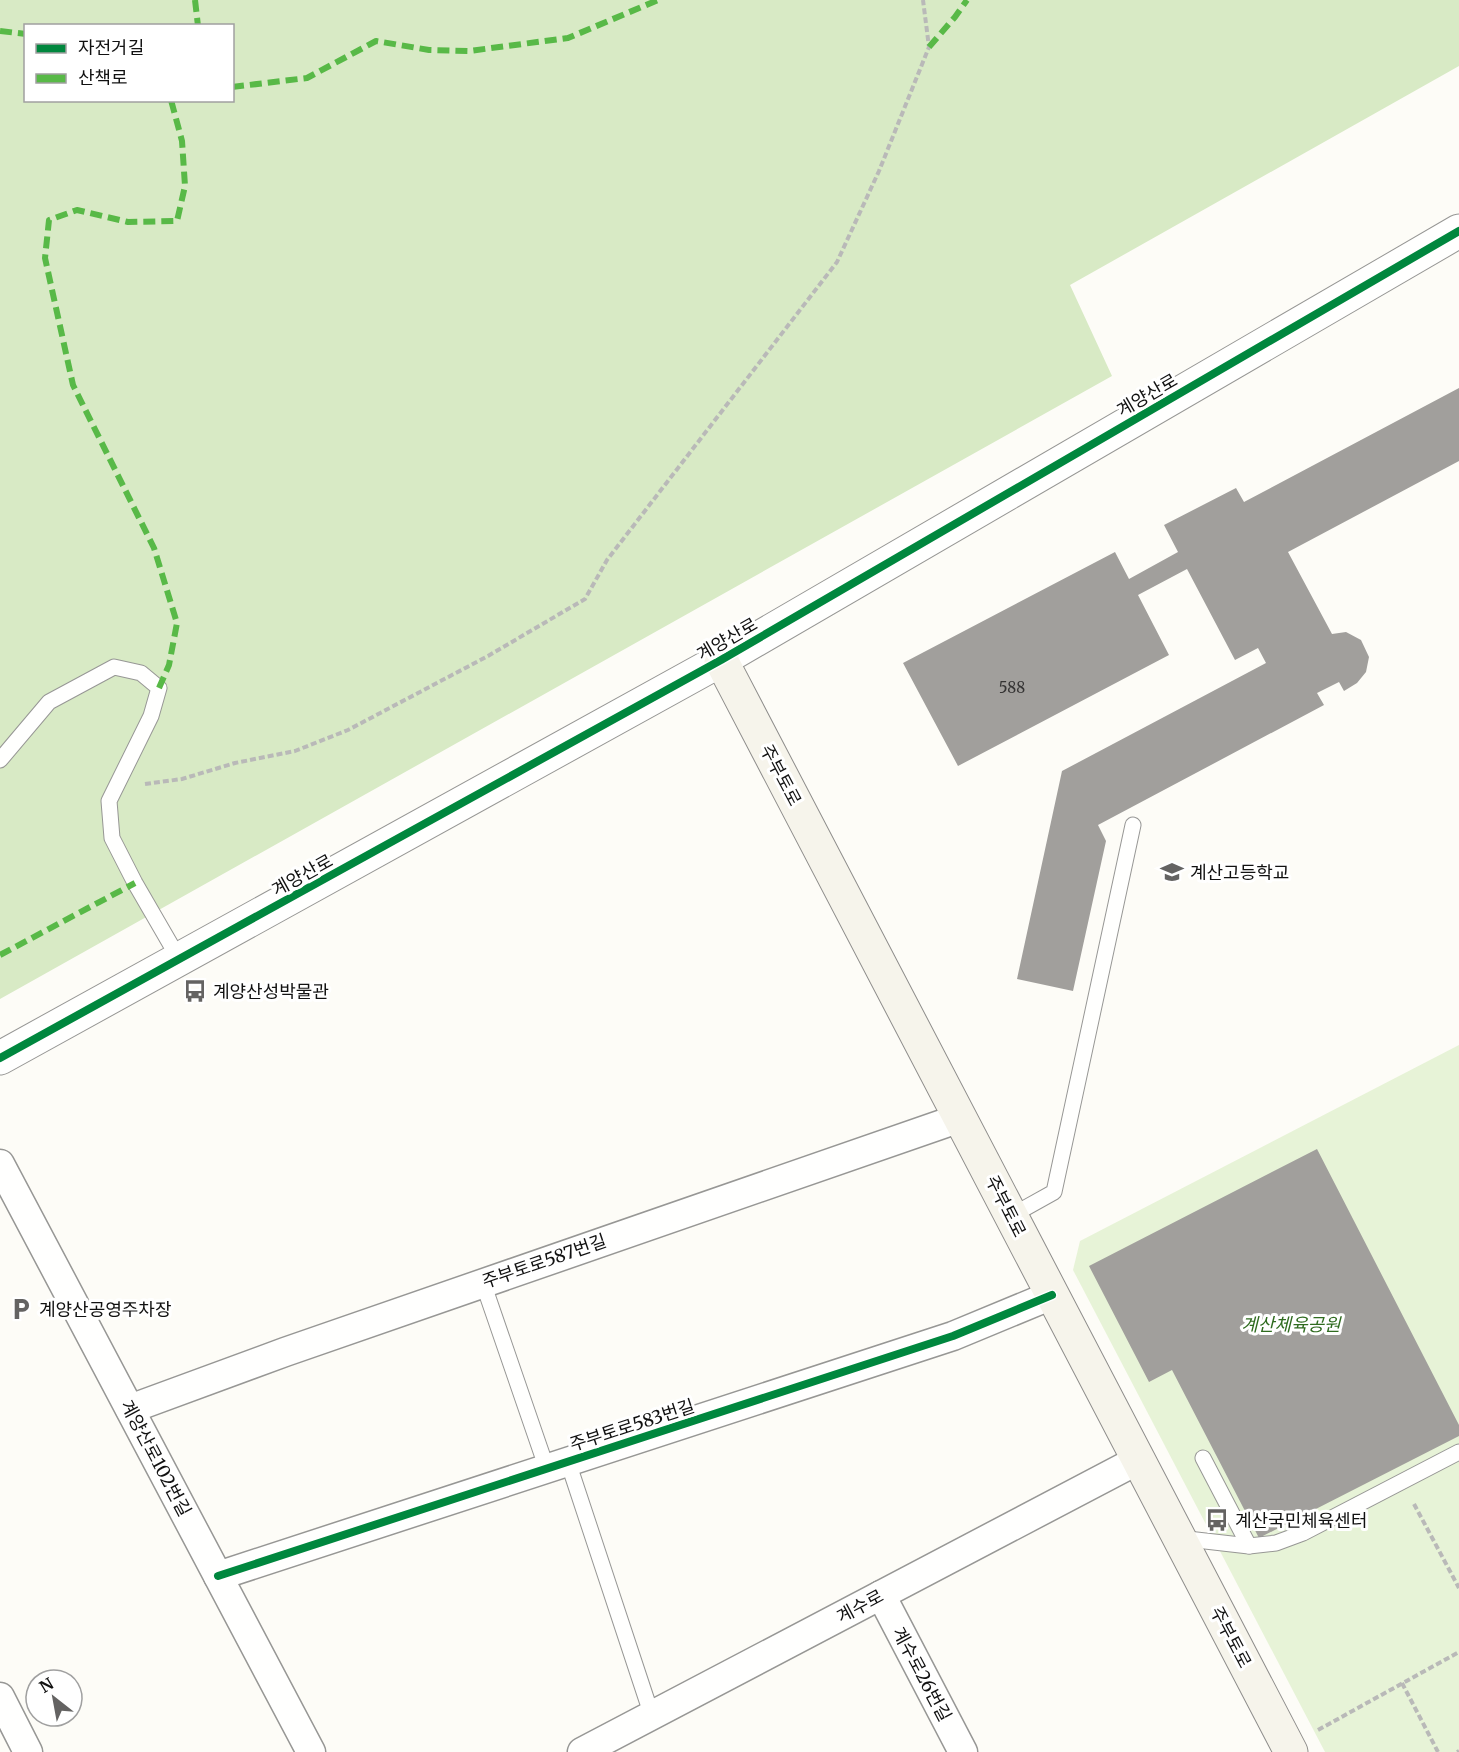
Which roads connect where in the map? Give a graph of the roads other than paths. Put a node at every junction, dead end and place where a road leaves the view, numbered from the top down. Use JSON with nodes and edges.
{"nodes":[{"id":1,"x":1459,"y":231,"type":"edge"},
{"id":2,"x":721,"y":660,"type":"junction"},
{"id":3,"x":0,"y":760,"type":"edge"},
{"id":4,"x":1133,"y":825,"type":"dead end"},
{"id":5,"x":179,"y":959,"type":"junction"},
{"id":6,"x":0,"y":1058,"type":"edge"},
{"id":7,"x":960,"y":1118,"type":"junction"},
{"id":8,"x":0,"y":1164,"type":"edge"},
{"id":9,"x":1011,"y":1216,"type":"junction"},
{"id":10,"x":483,"y":1283,"type":"junction"},
{"id":11,"x":1052,"y":1295,"type":"junction"},
{"id":12,"x":130,"y":1409,"type":"junction"},
{"id":13,"x":1459,"y":1452,"type":"edge"},
{"id":14,"x":1203,"y":1458,"type":"dead end"},
{"id":15,"x":1138,"y":1460,"type":"junction"},
{"id":16,"x":557,"y":1465,"type":"junction"},
{"id":17,"x":1179,"y":1538,"type":"junction"},
{"id":18,"x":1249,"y":1546,"type":"junction"},
{"id":19,"x":218,"y":1576,"type":"junction"},
{"id":20,"x":881,"y":1595,"type":"junction"},
{"id":21,"x":0,"y":1697,"type":"edge"},
{"id":22,"x":652,"y":1716,"type":"junction"},
{"id":23,"x":1302,"y":1742,"type":"edge"},
{"id":24,"x":28,"y":1752,"type":"edge"},
{"id":25,"x":311,"y":1752,"type":"edge"},
{"id":26,"x":582,"y":1752,"type":"edge"},
{"id":27,"x":963,"y":1752,"type":"edge"}],
"edges":[{"from":1,"to":2,"type":"street","name":"계양산로"},
{"from":2,"to":5,"type":"street","name":"계양산로"},
{"from":2,"to":7,"type":"main road","name":"주부토로"},
{"from":3,"to":5,"type":"lane"},
{"from":4,"to":9,"type":"lane"},
{"from":5,"to":6,"type":"street","name":"계양산로"},
{"from":7,"to":9,"type":"main road","name":"주부토로"},
{"from":7,"to":10,"type":"street","name":"주부토로587번길"},
{"from":8,"to":12,"type":"street","name":"계양산로102번길"},
{"from":9,"to":11,"type":"main road","name":"주부토로"},
{"from":10,"to":12,"type":"street","name":"주부토로587번길"},
{"from":10,"to":16,"type":"lane"},
{"from":11,"to":15,"type":"main road","name":"주부토로"},
{"from":11,"to":16,"type":"street","name":"주부토로583번길"},
{"from":12,"to":19,"type":"street","name":"계양산로102번길"},
{"from":13,"to":18,"type":"lane"},
{"from":14,"to":18,"type":"lane"},
{"from":15,"to":17,"type":"main road","name":"주부토로"},
{"from":15,"to":20,"type":"street","name":"계수로"},
{"from":16,"to":19,"type":"street","name":"주부토로583번길"},
{"from":16,"to":22,"type":"lane"},
{"from":17,"to":18,"type":"lane"},
{"from":17,"to":23,"type":"main road","name":"주부토로"},
{"from":19,"to":25,"type":"street","name":"계양산로102번길"},
{"from":20,"to":22,"type":"street","name":"계수로"},
{"from":20,"to":27,"type":"street","name":"계수로26번길"},
{"from":21,"to":24,"type":"street"},
{"from":22,"to":26,"type":"street","name":"계수로"}]}
